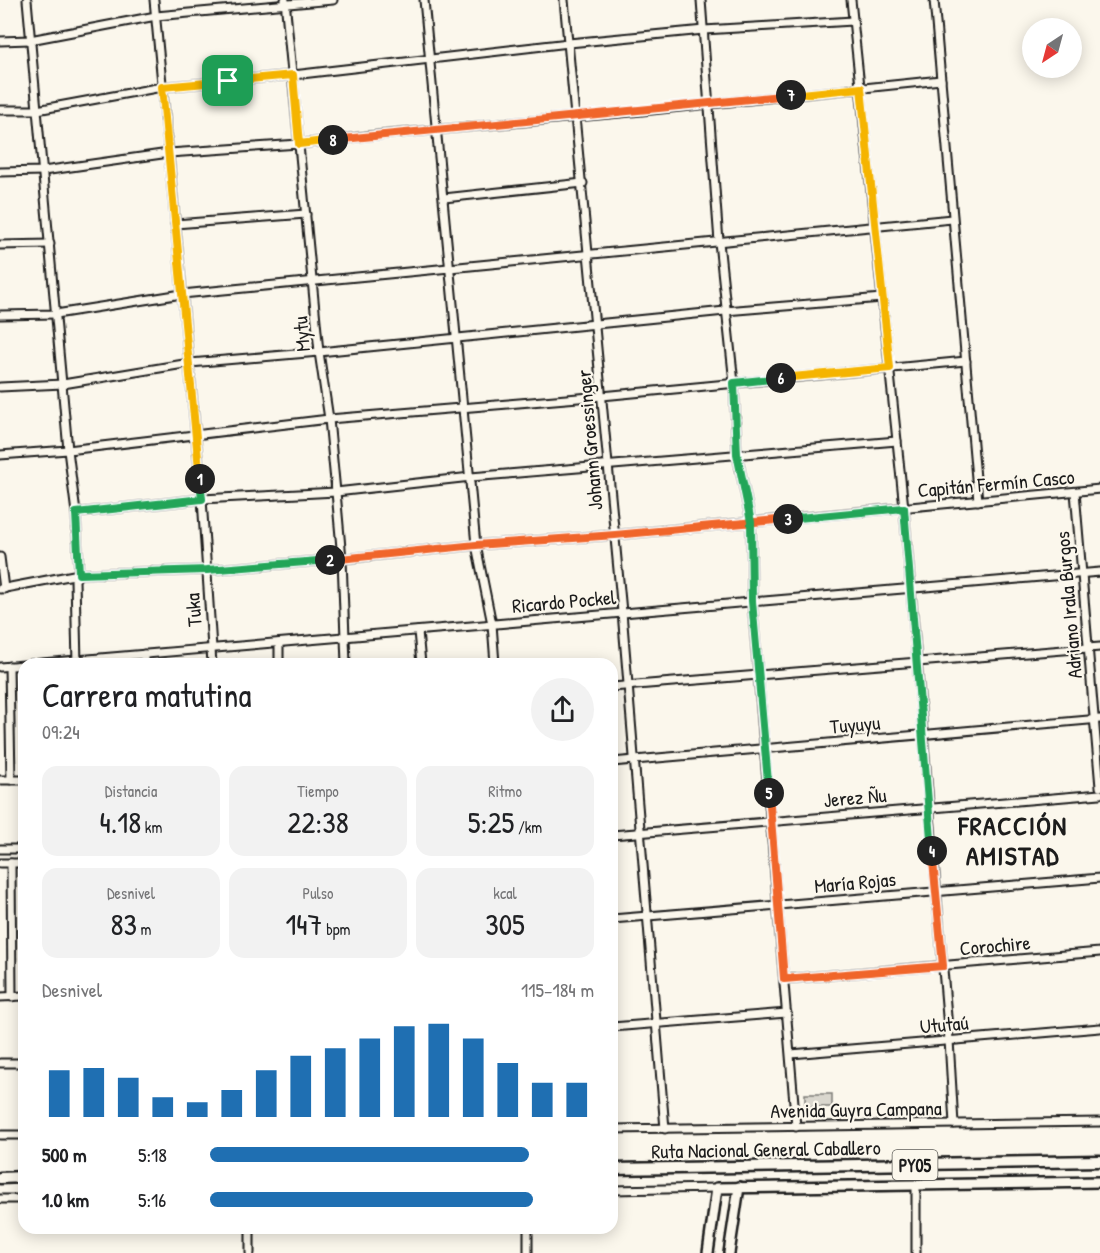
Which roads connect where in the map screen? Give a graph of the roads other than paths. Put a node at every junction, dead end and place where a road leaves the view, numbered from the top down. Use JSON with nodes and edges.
{"nodes":[{"id":1,"x":27,"y":0,"type":"edge"},
{"id":2,"x":154,"y":0,"type":"edge"},
{"id":3,"x":333,"y":0,"type":"edge"},
{"id":4,"x":424,"y":0,"type":"edge"},
{"id":5,"x":564,"y":0,"type":"edge"},
{"id":6,"x":701,"y":0,"type":"edge"},
{"id":7,"x":851,"y":0,"type":"edge"},
{"id":8,"x":934,"y":0,"type":"edge"},
{"id":9,"x":285,"y":2,"type":"edge"},
{"id":10,"x":156,"y":16,"type":"junction"},
{"id":11,"x":854,"y":21,"type":"junction"},
{"id":12,"x":704,"y":30,"type":"junction"},
{"id":13,"x":30,"y":40,"type":"junction"},
{"id":14,"x":0,"y":41,"type":"edge"},
{"id":15,"x":569,"y":43,"type":"junction"},
{"id":16,"x":431,"y":60,"type":"junction"},
{"id":17,"x":293,"y":75,"type":"junction"},
{"id":18,"x":941,"y":80,"type":"junction"},
{"id":19,"x":162,"y":87,"type":"junction"},
{"id":20,"x":861,"y":88,"type":"junction"},
{"id":21,"x":708,"y":103,"type":"junction"},
{"id":22,"x":0,"y":110,"type":"edge"},
{"id":23,"x":37,"y":110,"type":"junction"},
{"id":24,"x":576,"y":117,"type":"junction"},
{"id":25,"x":437,"y":129,"type":"junction"},
{"id":26,"x":299,"y":144,"type":"junction"},
{"id":27,"x":168,"y":153,"type":"junction"},
{"id":28,"x":43,"y":171,"type":"junction"},
{"id":29,"x":0,"y":172,"type":"edge"},
{"id":30,"x":583,"y":183,"type":"junction"},
{"id":31,"x":444,"y":198,"type":"junction"},
{"id":32,"x":306,"y":214,"type":"junction"},
{"id":33,"x":952,"y":219,"type":"junction"},
{"id":34,"x":175,"y":224,"type":"junction"},
{"id":35,"x":875,"y":227,"type":"junction"},
{"id":36,"x":719,"y":242,"type":"junction"},
{"id":37,"x":50,"y":244,"type":"junction"},
{"id":38,"x":0,"y":245,"type":"edge"},
{"id":39,"x":589,"y":255,"type":"junction"},
{"id":40,"x":450,"y":269,"type":"junction"},
{"id":41,"x":314,"y":282,"type":"junction"},
{"id":42,"x":182,"y":294,"type":"junction"},
{"id":43,"x":882,"y":298,"type":"junction"},
{"id":44,"x":725,"y":311,"type":"junction"},
{"id":45,"x":56,"y":314,"type":"junction"},
{"id":46,"x":0,"y":315,"type":"edge"},
{"id":47,"x":596,"y":324,"type":"junction"},
{"id":48,"x":457,"y":338,"type":"junction"},
{"id":49,"x":319,"y":352,"type":"junction"},
{"id":50,"x":966,"y":361,"type":"junction"},
{"id":51,"x":190,"y":363,"type":"junction"},
{"id":52,"x":890,"y":368,"type":"junction"},
{"id":53,"x":734,"y":383,"type":"junction"},
{"id":54,"x":63,"y":384,"type":"junction"},
{"id":55,"x":0,"y":387,"type":"edge"},
{"id":56,"x":602,"y":396,"type":"junction"},
{"id":57,"x":463,"y":408,"type":"junction"},
{"id":58,"x":329,"y":419,"type":"junction"},
{"id":59,"x":195,"y":435,"type":"junction"},
{"id":60,"x":897,"y":441,"type":"junction"},
{"id":61,"x":68,"y":450,"type":"junction"},
{"id":62,"x":0,"y":454,"type":"edge"},
{"id":63,"x":737,"y":454,"type":"junction"},
{"id":64,"x":608,"y":466,"type":"junction"},
{"id":65,"x":471,"y":477,"type":"junction"},
{"id":66,"x":1100,"y":489,"type":"edge"},
{"id":67,"x":336,"y":492,"type":"junction"},
{"id":68,"x":1075,"y":492,"type":"junction"},
{"id":69,"x":202,"y":499,"type":"junction"},
{"id":70,"x":978,"y":501,"type":"junction"},
{"id":71,"x":904,"y":508,"type":"junction"},
{"id":72,"x":76,"y":513,"type":"junction"},
{"id":73,"x":751,"y":522,"type":"junction"},
{"id":74,"x":615,"y":535,"type":"junction"},
{"id":75,"x":476,"y":545,"type":"junction"},
{"id":76,"x":0,"y":557,"type":"edge"},
{"id":77,"x":342,"y":559,"type":"junction"},
{"id":78,"x":207,"y":570,"type":"junction"},
{"id":79,"x":1100,"y":572,"type":"edge"},
{"id":80,"x":1081,"y":573,"type":"junction"},
{"id":81,"x":79,"y":574,"type":"junction"},
{"id":82,"x":2,"y":589,"type":"edge"},
{"id":83,"x":910,"y":589,"type":"junction"},
{"id":84,"x":752,"y":601,"type":"junction"},
{"id":85,"x":622,"y":612,"type":"junction"},
{"id":86,"x":492,"y":624,"type":"junction"},
{"id":87,"x":418,"y":631,"type":"junction"},
{"id":88,"x":346,"y":637,"type":"junction"},
{"id":89,"x":279,"y":643,"type":"junction"},
{"id":90,"x":1100,"y":647,"type":"edge"},
{"id":91,"x":1088,"y":648,"type":"junction"},
{"id":92,"x":212,"y":649,"type":"junction"},
{"id":93,"x":144,"y":654,"type":"junction"},
{"id":94,"x":76,"y":658,"type":"edge"},
{"id":95,"x":110,"y":658,"type":"edge"},
{"id":96,"x":144,"y":658,"type":"edge"},
{"id":97,"x":212,"y":658,"type":"edge"},
{"id":98,"x":279,"y":658,"type":"edge"},
{"id":99,"x":346,"y":658,"type":"edge"},
{"id":100,"x":420,"y":658,"type":"edge"},
{"id":101,"x":495,"y":658,"type":"edge"},
{"id":102,"x":917,"y":661,"type":"junction"},
{"id":103,"x":18,"y":665,"type":"edge"},
{"id":104,"x":9,"y":666,"type":"junction"},
{"id":105,"x":0,"y":667,"type":"edge"},
{"id":106,"x":759,"y":673,"type":"junction"},
{"id":107,"x":628,"y":685,"type":"junction"},
{"id":108,"x":618,"y":686,"type":"edge"},
{"id":109,"x":1097,"y":719,"type":"edge"},
{"id":110,"x":923,"y":734,"type":"junction"},
{"id":111,"x":766,"y":748,"type":"junction"},
{"id":112,"x":634,"y":760,"type":"junction"},
{"id":113,"x":618,"y":761,"type":"edge"},
{"id":114,"x":0,"y":780,"type":"edge"},
{"id":115,"x":11,"y":780,"type":"junction"},
{"id":116,"x":18,"y":780,"type":"edge"},
{"id":117,"x":1100,"y":787,"type":"edge"},
{"id":118,"x":1100,"y":794,"type":"edge"},
{"id":119,"x":928,"y":808,"type":"junction"},
{"id":120,"x":772,"y":820,"type":"junction"},
{"id":121,"x":639,"y":833,"type":"junction"},
{"id":122,"x":618,"y":835,"type":"edge"},
{"id":123,"x":0,"y":849,"type":"edge"},
{"id":124,"x":18,"y":849,"type":"edge"},
{"id":125,"x":0,"y":863,"type":"edge"},
{"id":126,"x":11,"y":863,"type":"junction"},
{"id":127,"x":18,"y":863,"type":"edge"},
{"id":128,"x":1100,"y":878,"type":"edge"},
{"id":129,"x":936,"y":892,"type":"junction"},
{"id":130,"x":779,"y":905,"type":"junction"},
{"id":131,"x":647,"y":915,"type":"junction"},
{"id":132,"x":618,"y":918,"type":"edge"},
{"id":133,"x":1100,"y":952,"type":"edge"},
{"id":134,"x":943,"y":966,"type":"junction"},
{"id":135,"x":784,"y":979,"type":"junction"},
{"id":136,"x":18,"y":996,"type":"edge"},
{"id":137,"x":0,"y":997,"type":"edge"},
{"id":138,"x":12,"y":997,"type":"junction"},
{"id":139,"x":787,"y":1012,"type":"junction"},
{"id":140,"x":657,"y":1023,"type":"junction"},
{"id":141,"x":618,"y":1026,"type":"edge"},
{"id":142,"x":1100,"y":1028,"type":"edge"},
{"id":143,"x":949,"y":1040,"type":"junction"},
{"id":144,"x":791,"y":1054,"type":"junction"},
{"id":145,"x":18,"y":1063,"type":"edge"},
{"id":146,"x":0,"y":1064,"type":"edge"},
{"id":147,"x":1100,"y":1122,"type":"edge"},
{"id":148,"x":954,"y":1124,"type":"junction"},
{"id":149,"x":796,"y":1127,"type":"junction"},
{"id":150,"x":665,"y":1129,"type":"junction"},
{"id":151,"x":618,"y":1130,"type":"edge"},
{"id":152,"x":0,"y":1135,"type":"edge"},
{"id":153,"x":18,"y":1135,"type":"edge"},
{"id":154,"x":1100,"y":1161,"type":"edge"},
{"id":155,"x":618,"y":1168,"type":"edge"},
{"id":156,"x":0,"y":1178,"type":"edge"},
{"id":157,"x":18,"y":1178,"type":"edge"},
{"id":158,"x":1100,"y":1182,"type":"edge"},
{"id":159,"x":916,"y":1185,"type":"junction"},
{"id":160,"x":717,"y":1188,"type":"junction"},
{"id":161,"x":739,"y":1188,"type":"junction"},
{"id":162,"x":618,"y":1190,"type":"edge"},
{"id":163,"x":0,"y":1199,"type":"edge"},
{"id":164,"x":18,"y":1199,"type":"edge"},
{"id":165,"x":250,"y":1234,"type":"edge"},
{"id":166,"x":528,"y":1234,"type":"edge"},
{"id":167,"x":250,"y":1253,"type":"edge"},
{"id":168,"x":528,"y":1253,"type":"edge"},
{"id":169,"x":708,"y":1253,"type":"edge"},
{"id":170,"x":729,"y":1253,"type":"edge"},
{"id":171,"x":916,"y":1253,"type":"edge"}],
"edges":[{"from":1,"to":13,"type":"street"},
{"from":2,"to":10,"type":"street","name":"Tuka"},
{"from":3,"to":9,"type":"street"},
{"from":4,"to":16,"type":"street"},
{"from":5,"to":15,"type":"street","name":"Johann Groessinger"},
{"from":6,"to":12,"type":"street"},
{"from":7,"to":11,"type":"street"},
{"from":8,"to":18,"type":"street"},
{"from":9,"to":10,"type":"street"},
{"from":9,"to":17,"type":"street","name":"Mytu"},
{"from":10,"to":13,"type":"street"},
{"from":10,"to":19,"type":"street","name":"Tuka"},
{"from":11,"to":12,"type":"street"},
{"from":11,"to":20,"type":"street"},
{"from":12,"to":15,"type":"street"},
{"from":12,"to":21,"type":"street"},
{"from":13,"to":14,"type":"street"},
{"from":13,"to":23,"type":"street"},
{"from":15,"to":16,"type":"street"},
{"from":15,"to":24,"type":"street","name":"Johann Groessinger"},
{"from":16,"to":17,"type":"street"},
{"from":16,"to":25,"type":"street"},
{"from":17,"to":19,"type":"street"},
{"from":17,"to":26,"type":"street","name":"Mytu"},
{"from":18,"to":20,"type":"street"},
{"from":18,"to":33,"type":"street"},
{"from":19,"to":23,"type":"street"},
{"from":19,"to":27,"type":"street","name":"Tuka"},
{"from":20,"to":21,"type":"street"},
{"from":20,"to":35,"type":"street"},
{"from":21,"to":24,"type":"street"},
{"from":21,"to":36,"type":"street"},
{"from":22,"to":23,"type":"street"},
{"from":23,"to":28,"type":"street"},
{"from":24,"to":25,"type":"street"},
{"from":24,"to":30,"type":"street","name":"Johann Groessinger"},
{"from":25,"to":26,"type":"street"},
{"from":25,"to":31,"type":"street"},
{"from":26,"to":27,"type":"street"},
{"from":26,"to":32,"type":"street","name":"Mytu"},
{"from":27,"to":28,"type":"street"},
{"from":27,"to":34,"type":"street","name":"Tuka"},
{"from":28,"to":29,"type":"street"},
{"from":28,"to":37,"type":"street"},
{"from":30,"to":31,"type":"street"},
{"from":30,"to":39,"type":"street","name":"Johann Groessinger"},
{"from":31,"to":40,"type":"street"},
{"from":32,"to":34,"type":"street"},
{"from":32,"to":41,"type":"street","name":"Mytu"},
{"from":33,"to":35,"type":"street"},
{"from":33,"to":50,"type":"street"},
{"from":34,"to":42,"type":"street","name":"Tuka"},
{"from":35,"to":36,"type":"street"},
{"from":35,"to":43,"type":"street"},
{"from":36,"to":39,"type":"street"},
{"from":36,"to":44,"type":"street"},
{"from":37,"to":38,"type":"street"},
{"from":37,"to":45,"type":"street"},
{"from":39,"to":40,"type":"street"},
{"from":39,"to":47,"type":"street","name":"Johann Groessinger"},
{"from":40,"to":41,"type":"street"},
{"from":40,"to":48,"type":"street"},
{"from":41,"to":42,"type":"street"},
{"from":41,"to":49,"type":"street","name":"Mytu"},
{"from":42,"to":45,"type":"street"},
{"from":42,"to":51,"type":"street","name":"Tuka"},
{"from":43,"to":44,"type":"street"},
{"from":43,"to":52,"type":"street"},
{"from":44,"to":47,"type":"street"},
{"from":44,"to":53,"type":"street"},
{"from":45,"to":46,"type":"street"},
{"from":45,"to":54,"type":"street"},
{"from":47,"to":48,"type":"street"},
{"from":47,"to":56,"type":"street","name":"Johann Groessinger"},
{"from":48,"to":49,"type":"street"},
{"from":48,"to":57,"type":"street"},
{"from":49,"to":51,"type":"street"},
{"from":49,"to":58,"type":"street","name":"Mytu"},
{"from":50,"to":52,"type":"street"},
{"from":50,"to":70,"type":"street"},
{"from":51,"to":54,"type":"street"},
{"from":51,"to":59,"type":"street","name":"Tuka"},
{"from":52,"to":53,"type":"street"},
{"from":52,"to":60,"type":"street"},
{"from":53,"to":56,"type":"street"},
{"from":53,"to":63,"type":"street"},
{"from":54,"to":55,"type":"street"},
{"from":54,"to":61,"type":"street"},
{"from":56,"to":57,"type":"street"},
{"from":56,"to":64,"type":"street","name":"Johann Groessinger"},
{"from":57,"to":58,"type":"street"},
{"from":57,"to":65,"type":"street"},
{"from":58,"to":59,"type":"street"},
{"from":58,"to":67,"type":"street","name":"Mytu"},
{"from":59,"to":61,"type":"street"},
{"from":59,"to":69,"type":"street","name":"Tuka"},
{"from":60,"to":63,"type":"street"},
{"from":60,"to":71,"type":"street"},
{"from":61,"to":62,"type":"street"},
{"from":61,"to":72,"type":"street"},
{"from":63,"to":64,"type":"street"},
{"from":63,"to":73,"type":"street"},
{"from":64,"to":65,"type":"street"},
{"from":64,"to":74,"type":"street","name":"Johann Groessinger"},
{"from":65,"to":67,"type":"street"},
{"from":65,"to":75,"type":"street"},
{"from":66,"to":68,"type":"street","name":"Capitán Fermín Casco"},
{"from":67,"to":69,"type":"street"},
{"from":67,"to":77,"type":"street","name":"Mytu"},
{"from":68,"to":70,"type":"street","name":"Capitán Fermín Casco"},
{"from":68,"to":80,"type":"street","name":"Adriano Irala Burgos"},
{"from":69,"to":72,"type":"street"},
{"from":69,"to":78,"type":"street","name":"Tuka"},
{"from":70,"to":71,"type":"street","name":"Capitán Fermín Casco"},
{"from":71,"to":73,"type":"street","name":"Capitán Fermín Casco"},
{"from":71,"to":83,"type":"street"},
{"from":72,"to":81,"type":"street"},
{"from":73,"to":74,"type":"street","name":"Capitán Fermín Casco"},
{"from":73,"to":84,"type":"street"},
{"from":74,"to":75,"type":"street","name":"Capitán Fermín Casco"},
{"from":74,"to":85,"type":"street","name":"Johann Groessinger"},
{"from":75,"to":77,"type":"street","name":"Capitán Fermín Casco"},
{"from":75,"to":86,"type":"street"},
{"from":76,"to":82,"type":"street"},
{"from":77,"to":78,"type":"street","name":"Capitán Fermín Casco"},
{"from":77,"to":88,"type":"street","name":"Mytu"},
{"from":78,"to":81,"type":"street","name":"Capitán Fermín Casco"},
{"from":78,"to":92,"type":"street","name":"Tuka"},
{"from":79,"to":80,"type":"street","name":"Ricardo Pockel"},
{"from":80,"to":83,"type":"street","name":"Ricardo Pockel"},
{"from":80,"to":91,"type":"street","name":"Adriano Irala Burgos"},
{"from":81,"to":82,"type":"street","name":"Capitán Fermín Casco"},
{"from":81,"to":94,"type":"street"},
{"from":83,"to":84,"type":"street","name":"Ricardo Pockel"},
{"from":83,"to":102,"type":"street"},
{"from":84,"to":85,"type":"street","name":"Ricardo Pockel"},
{"from":84,"to":106,"type":"street"},
{"from":85,"to":86,"type":"street","name":"Ricardo Pockel"},
{"from":85,"to":107,"type":"street","name":"Johann Groessinger"},
{"from":86,"to":87,"type":"street","name":"Ricardo Pockel"},
{"from":86,"to":101,"type":"street"},
{"from":87,"to":88,"type":"street","name":"Ricardo Pockel"},
{"from":87,"to":100,"type":"street"},
{"from":88,"to":89,"type":"street","name":"Ricardo Pockel"},
{"from":88,"to":99,"type":"street","name":"Mytu"},
{"from":89,"to":92,"type":"street","name":"Ricardo Pockel"},
{"from":89,"to":98,"type":"street"},
{"from":90,"to":91,"type":"street"},
{"from":91,"to":102,"type":"street"},
{"from":91,"to":109,"type":"street","name":"Adriano Irala Burgos"},
{"from":92,"to":93,"type":"street","name":"Ricardo Pockel"},
{"from":92,"to":97,"type":"street","name":"Tuka"},
{"from":93,"to":95,"type":"street","name":"Ricardo Pockel"},
{"from":93,"to":96,"type":"street"},
{"from":102,"to":106,"type":"street"},
{"from":102,"to":110,"type":"street"},
{"from":103,"to":104,"type":"street"},
{"from":104,"to":105,"type":"street"},
{"from":104,"to":115,"type":"street"},
{"from":106,"to":107,"type":"street"},
{"from":106,"to":111,"type":"street"},
{"from":107,"to":108,"type":"street"},
{"from":107,"to":112,"type":"street","name":"Johann Groessinger"},
{"from":109,"to":110,"type":"street","name":"Tuyuyu"},
{"from":109,"to":117,"type":"street","name":"Adriano Irala Burgos"},
{"from":110,"to":111,"type":"street","name":"Tuyuyu"},
{"from":110,"to":119,"type":"street"},
{"from":111,"to":112,"type":"street","name":"Tuyuyu"},
{"from":111,"to":120,"type":"street"},
{"from":112,"to":113,"type":"street","name":"Tuyuyu"},
{"from":112,"to":121,"type":"street","name":"Johann Groessinger"},
{"from":114,"to":115,"type":"street"},
{"from":115,"to":116,"type":"street"},
{"from":118,"to":119,"type":"street","name":"Jerez Ñu"},
{"from":119,"to":120,"type":"street","name":"Jerez Ñu"},
{"from":119,"to":129,"type":"street"},
{"from":120,"to":121,"type":"street","name":"Jerez Ñu"},
{"from":120,"to":130,"type":"street"},
{"from":121,"to":122,"type":"street","name":"Jerez Ñu"},
{"from":121,"to":131,"type":"street","name":"Johann Groessinger"},
{"from":123,"to":124,"type":"street"},
{"from":125,"to":126,"type":"street"},
{"from":126,"to":127,"type":"street"},
{"from":126,"to":138,"type":"street"},
{"from":128,"to":129,"type":"street","name":"María Rojas"},
{"from":129,"to":130,"type":"street","name":"María Rojas"},
{"from":129,"to":134,"type":"street"},
{"from":130,"to":131,"type":"street","name":"María Rojas"},
{"from":130,"to":135,"type":"street"},
{"from":131,"to":132,"type":"street","name":"María Rojas"},
{"from":131,"to":140,"type":"street","name":"Johann Groessinger"},
{"from":133,"to":134,"type":"street","name":"Corochire"},
{"from":134,"to":135,"type":"street","name":"Corochire"},
{"from":134,"to":143,"type":"street"},
{"from":135,"to":139,"type":"street"},
{"from":136,"to":138,"type":"street"},
{"from":137,"to":138,"type":"street"},
{"from":139,"to":140,"type":"street"},
{"from":139,"to":144,"type":"street"},
{"from":140,"to":141,"type":"street"},
{"from":140,"to":150,"type":"street","name":"Johann Groessinger"},
{"from":142,"to":143,"type":"street","name":"Ututaú"},
{"from":143,"to":144,"type":"street","name":"Ututaú"},
{"from":143,"to":148,"type":"street"},
{"from":144,"to":149,"type":"street"},
{"from":145,"to":146,"type":"street"},
{"from":147,"to":148,"type":"street","name":"Avenida Guyra Campana"},
{"from":148,"to":149,"type":"street","name":"Avenida Guyra Campana"},
{"from":149,"to":150,"type":"street","name":"Avenida Guyra Campana"},
{"from":150,"to":151,"type":"street","name":"Avenida Guyra Campana"},
{"from":152,"to":153,"type":"street"},
{"from":154,"to":155,"type":"highway","name":"Ruta Nacional General Caballero","number":"PY05"},
{"from":156,"to":157,"type":"highway"},
{"from":158,"to":159,"type":"main road"},
{"from":159,"to":161,"type":"main road"},
{"from":159,"to":171,"type":"street"},
{"from":160,"to":161,"type":"main road"},
{"from":160,"to":162,"type":"street"},
{"from":160,"to":169,"type":"main road"},
{"from":161,"to":170,"type":"main road"},
{"from":163,"to":164,"type":"street"},
{"from":165,"to":167,"type":"street"},
{"from":166,"to":168,"type":"street"}]}
